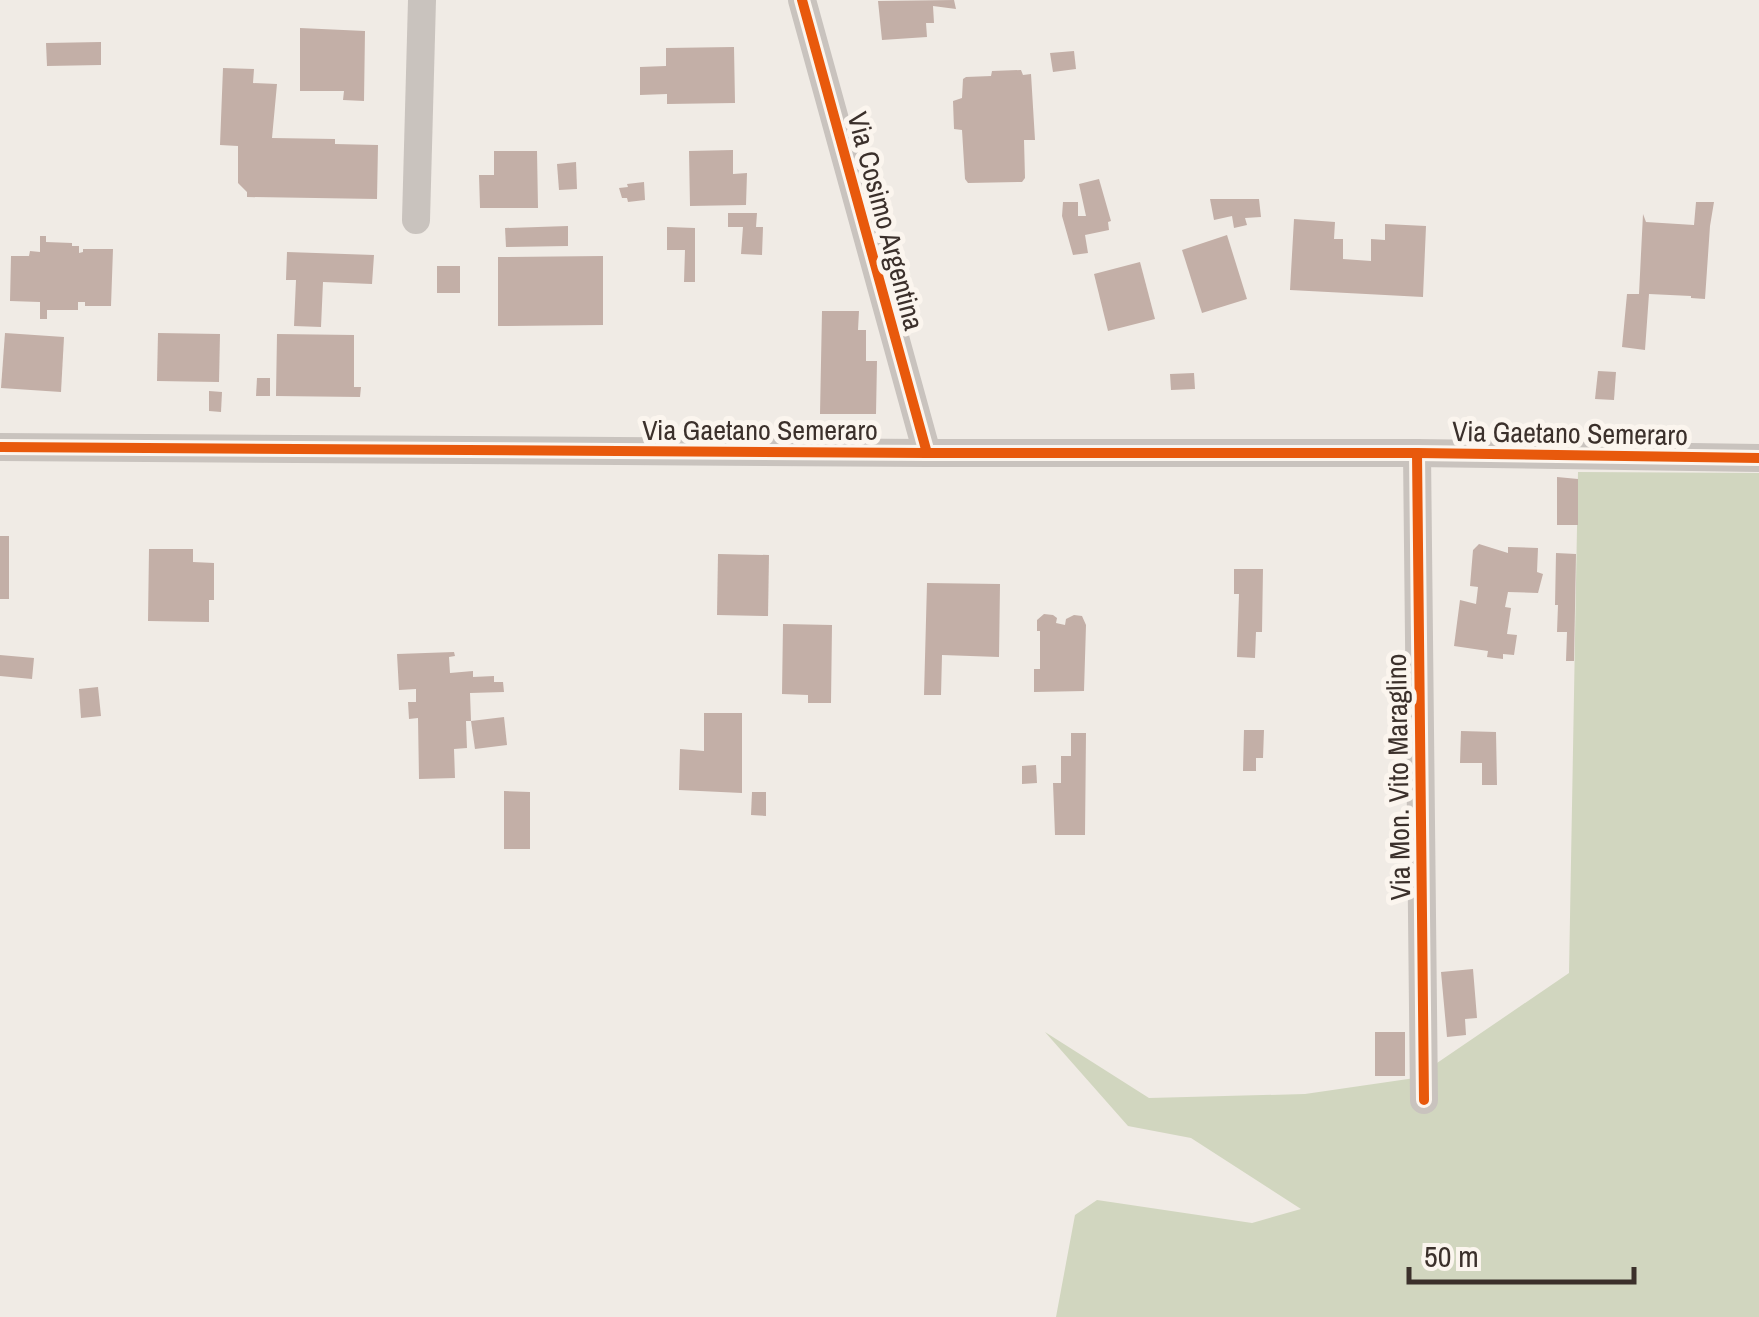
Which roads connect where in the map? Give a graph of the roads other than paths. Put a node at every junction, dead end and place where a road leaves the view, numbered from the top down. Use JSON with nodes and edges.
{"nodes":[{"id":1,"x":422,"y":0,"type":"edge"},
{"id":2,"x":802,"y":0,"type":"edge"},
{"id":3,"x":416,"y":220,"type":"dead end"},
{"id":4,"x":0,"y":446,"type":"edge"},
{"id":5,"x":1418,"y":453,"type":"junction"},
{"id":6,"x":927,"y":454,"type":"junction"},
{"id":7,"x":1759,"y":458,"type":"edge"},
{"id":8,"x":1424,"y":1100,"type":"dead end"}],
"edges":[{"from":1,"to":3,"type":"street"},
{"from":2,"to":6,"type":"street","name":"Via Cosimo Argentina"},
{"from":4,"to":6,"type":"street","name":"Via Gaetano Semeraro"},
{"from":5,"to":6,"type":"street","name":"Via Gaetano Semeraro"},
{"from":5,"to":7,"type":"street","name":"Via Gaetano Semeraro"},
{"from":5,"to":8,"type":"street","name":"Via Mon. Vito Maraglino"}]}
